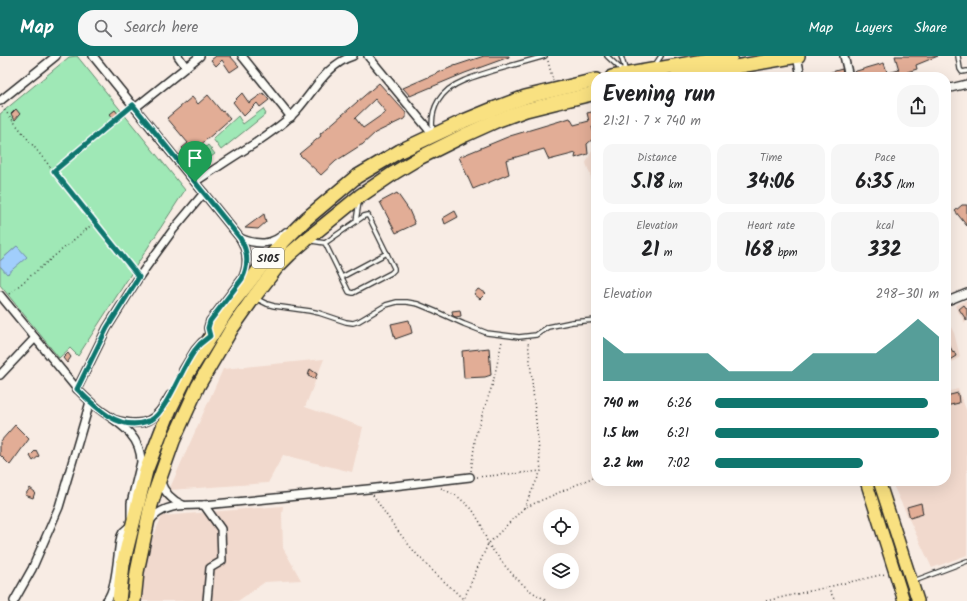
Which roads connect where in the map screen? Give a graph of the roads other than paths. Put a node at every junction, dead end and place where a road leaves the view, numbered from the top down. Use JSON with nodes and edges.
{"nodes":[{"id":1,"x":56,"y":56,"type":"edge"},
{"id":2,"x":93,"y":56,"type":"edge"},
{"id":3,"x":178,"y":56,"type":"edge"},
{"id":4,"x":200,"y":56,"type":"edge"},
{"id":5,"x":242,"y":56,"type":"edge"},
{"id":6,"x":353,"y":56,"type":"edge"},
{"id":7,"x":368,"y":56,"type":"edge"},
{"id":8,"x":546,"y":56,"type":"edge"},
{"id":9,"x":607,"y":56,"type":"edge"},
{"id":10,"x":621,"y":56,"type":"edge"},
{"id":11,"x":661,"y":56,"type":"edge"},
{"id":12,"x":731,"y":56,"type":"edge"},
{"id":13,"x":797,"y":56,"type":"edge"},
{"id":14,"x":844,"y":56,"type":"edge"},
{"id":15,"x":958,"y":56,"type":"edge"},
{"id":16,"x":186,"y":66,"type":"junction"},
{"id":17,"x":705,"y":66,"type":"edge"},
{"id":18,"x":651,"y":70,"type":"junction"},
{"id":19,"x":967,"y":71,"type":"edge"},
{"id":20,"x":624,"y":72,"type":"edge"},
{"id":21,"x":625,"y":72,"type":"edge"},
{"id":22,"x":638,"y":72,"type":"edge"},
{"id":23,"x":690,"y":72,"type":"edge"},
{"id":24,"x":800,"y":72,"type":"edge"},
{"id":25,"x":848,"y":72,"type":"edge"},
{"id":26,"x":591,"y":81,"type":"edge"},
{"id":27,"x":967,"y":84,"type":"edge"},
{"id":28,"x":951,"y":88,"type":"edge"},
{"id":29,"x":591,"y":94,"type":"edge"},
{"id":30,"x":0,"y":101,"type":"edge"},
{"id":31,"x":134,"y":107,"type":"junction"},
{"id":32,"x":291,"y":117,"type":"junction"},
{"id":33,"x":433,"y":135,"type":"junction"},
{"id":34,"x":398,"y":152,"type":"junction"},
{"id":35,"x":195,"y":182,"type":"junction"},
{"id":36,"x":204,"y":194,"type":"junction"},
{"id":37,"x":360,"y":196,"type":"junction"},
{"id":38,"x":306,"y":219,"type":"junction"},
{"id":39,"x":356,"y":221,"type":"junction"},
{"id":40,"x":240,"y":238,"type":"junction"},
{"id":41,"x":306,"y":240,"type":"junction"},
{"id":42,"x":325,"y":243,"type":"junction"},
{"id":43,"x":387,"y":253,"type":"junction"},
{"id":44,"x":342,"y":277,"type":"junction"},
{"id":45,"x":967,"y":293,"type":"edge"},
{"id":46,"x":254,"y":296,"type":"junction"},
{"id":47,"x":2,"y":297,"type":"edge"},
{"id":48,"x":951,"y":300,"type":"edge"},
{"id":49,"x":591,"y":320,"type":"edge"},
{"id":50,"x":210,"y":336,"type":"junction"},
{"id":51,"x":35,"y":338,"type":"junction"},
{"id":52,"x":0,"y":375,"type":"edge"},
{"id":53,"x":77,"y":389,"type":"junction"},
{"id":54,"x":90,"y":402,"type":"junction"},
{"id":55,"x":116,"y":420,"type":"junction"},
{"id":56,"x":470,"y":477,"type":"road end"},
{"id":57,"x":159,"y":478,"type":"junction"},
{"id":58,"x":868,"y":486,"type":"edge"},
{"id":59,"x":880,"y":486,"type":"edge"},
{"id":60,"x":183,"y":505,"type":"junction"},
{"id":61,"x":204,"y":505,"type":"junction"},
{"id":62,"x":147,"y":526,"type":"junction"},
{"id":63,"x":132,"y":528,"type":"junction"},
{"id":64,"x":967,"y":561,"type":"edge"},
{"id":65,"x":138,"y":572,"type":"junction"},
{"id":66,"x":911,"y":582,"type":"junction"},
{"id":67,"x":14,"y":601,"type":"edge"},
{"id":68,"x":106,"y":601,"type":"edge"},
{"id":69,"x":119,"y":601,"type":"edge"},
{"id":70,"x":134,"y":601,"type":"edge"},
{"id":71,"x":207,"y":601,"type":"edge"},
{"id":72,"x":904,"y":601,"type":"edge"},
{"id":73,"x":918,"y":601,"type":"edge"}],
"edges":[{"from":1,"to":30,"type":"street"},
{"from":2,"to":31,"type":"street"},
{"from":3,"to":16,"type":"street"},
{"from":4,"to":16,"type":"street"},
{"from":5,"to":32,"type":"street"},
{"from":6,"to":32,"type":"street"},
{"from":7,"to":33,"type":"street"},
{"from":8,"to":33,"type":"lane"},
{"from":9,"to":20,"type":"lane"},
{"from":10,"to":21,"type":"lane"},
{"from":11,"to":18,"type":"lane"},
{"from":12,"to":17,"type":"highway"},
{"from":13,"to":17,"type":"highway"},
{"from":13,"to":24,"type":"street"},
{"from":14,"to":25,"type":"street"},
{"from":15,"to":19,"type":"lane"},
{"from":16,"to":31,"type":"street"},
{"from":17,"to":18,"type":"highway"},
{"from":17,"to":23,"type":"highway"},
{"from":18,"to":22,"type":"highway"},
{"from":26,"to":33,"type":"highway","number":"S105"},
{"from":27,"to":28,"type":"street"},
{"from":29,"to":37,"type":"highway","number":"S105"},
{"from":31,"to":35,"type":"street"},
{"from":32,"to":35,"type":"street"},
{"from":33,"to":34,"type":"highway","number":"S105"},
{"from":34,"to":37,"type":"highway"},
{"from":34,"to":38,"type":"highway","number":"S105"},
{"from":35,"to":36,"type":"street"},
{"from":36,"to":40,"type":"street"},
{"from":36,"to":53,"type":"street"},
{"from":37,"to":39,"type":"lane"},
{"from":37,"to":41,"type":"highway","number":"S105"},
{"from":38,"to":40,"type":"street"},
{"from":38,"to":50,"type":"highway","number":"S105"},
{"from":39,"to":42,"type":"lane"},
{"from":39,"to":43,"type":"lane"},
{"from":40,"to":50,"type":"street"},
{"from":41,"to":42,"type":"lane"},
{"from":41,"to":46,"type":"highway","number":"S105"},
{"from":42,"to":44,"type":"lane"},
{"from":43,"to":44,"type":"lane"},
{"from":43,"to":44,"type":"lane"},
{"from":45,"to":48,"type":"street"},
{"from":46,"to":49,"type":"lane"},
{"from":46,"to":57,"type":"highway","number":"S105"},
{"from":47,"to":51,"type":"street"},
{"from":50,"to":55,"type":"street"},
{"from":50,"to":63,"type":"highway","number":"S105"},
{"from":51,"to":52,"type":"street"},
{"from":51,"to":53,"type":"street"},
{"from":53,"to":54,"type":"street"},
{"from":54,"to":55,"type":"street"},
{"from":54,"to":67,"type":"street"},
{"from":55,"to":63,"type":"street"},
{"from":56,"to":61,"type":"street"},
{"from":57,"to":60,"type":"street"},
{"from":57,"to":62,"type":"highway","number":"S105"},
{"from":58,"to":72,"type":"main road"},
{"from":59,"to":66,"type":"main road"},
{"from":60,"to":61,"type":"street"},
{"from":60,"to":62,"type":"street"},
{"from":61,"to":71,"type":"street"},
{"from":62,"to":65,"type":"highway","number":"S105"},
{"from":63,"to":65,"type":"highway"},
{"from":63,"to":68,"type":"street"},
{"from":63,"to":69,"type":"highway","number":"S105"},
{"from":64,"to":66,"type":"lane"},
{"from":65,"to":70,"type":"highway","number":"S105"},
{"from":66,"to":73,"type":"main road"}]}
